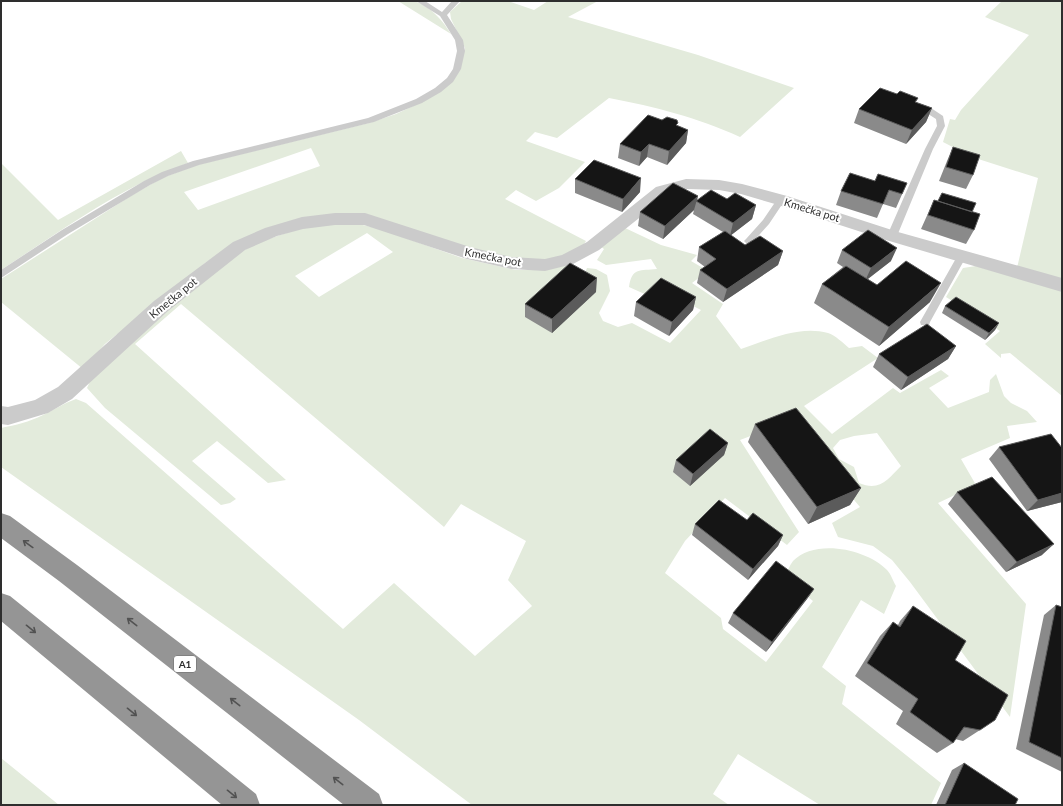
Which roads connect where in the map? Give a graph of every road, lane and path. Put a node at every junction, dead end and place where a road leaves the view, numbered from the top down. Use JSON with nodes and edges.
{"nodes":[{"id":1,"x":420,"y":1,"type":"edge"},
{"id":2,"x":456,"y":1,"type":"edge"},
{"id":3,"x":443,"y":15,"type":"junction"},
{"id":4,"x":910,"y":104,"type":"edge"},
{"id":5,"x":780,"y":200,"type":"junction"},
{"id":6,"x":892,"y":236,"type":"junction"},
{"id":7,"x":749,"y":241,"type":"edge"},
{"id":8,"x":962,"y":255,"type":"junction"},
{"id":9,"x":1,"y":275,"type":"edge"},
{"id":10,"x":1062,"y":285,"type":"edge"},
{"id":11,"x":925,"y":322,"type":"dead end"},
{"id":12,"x":1,"y":415,"type":"edge"},
{"id":13,"x":1,"y":524,"type":"edge"},
{"id":14,"x":1,"y":605,"type":"edge"},
{"id":15,"x":245,"y":805,"type":"edge"},
{"id":16,"x":368,"y":805,"type":"edge"}],
"edges":[{"from":1,"to":3,"type":"lane"},
{"from":2,"to":3,"type":"lane"},
{"from":3,"to":9,"type":"lane"},
{"from":4,"to":6,"type":"lane"},
{"from":5,"to":6,"type":"street","name":"Kmečka pot"},
{"from":5,"to":7,"type":"lane"},
{"from":5,"to":12,"type":"street","name":"Kmečka pot"},
{"from":6,"to":8,"type":"street","name":"Kmečka pot"},
{"from":8,"to":10,"type":"street","name":"Kmečka pot"},
{"from":8,"to":11,"type":"lane"},
{"from":16,"to":13,"type":"highway","number":"A1","one_way":true},
{"from":14,"to":15,"type":"highway","one_way":true}]}
